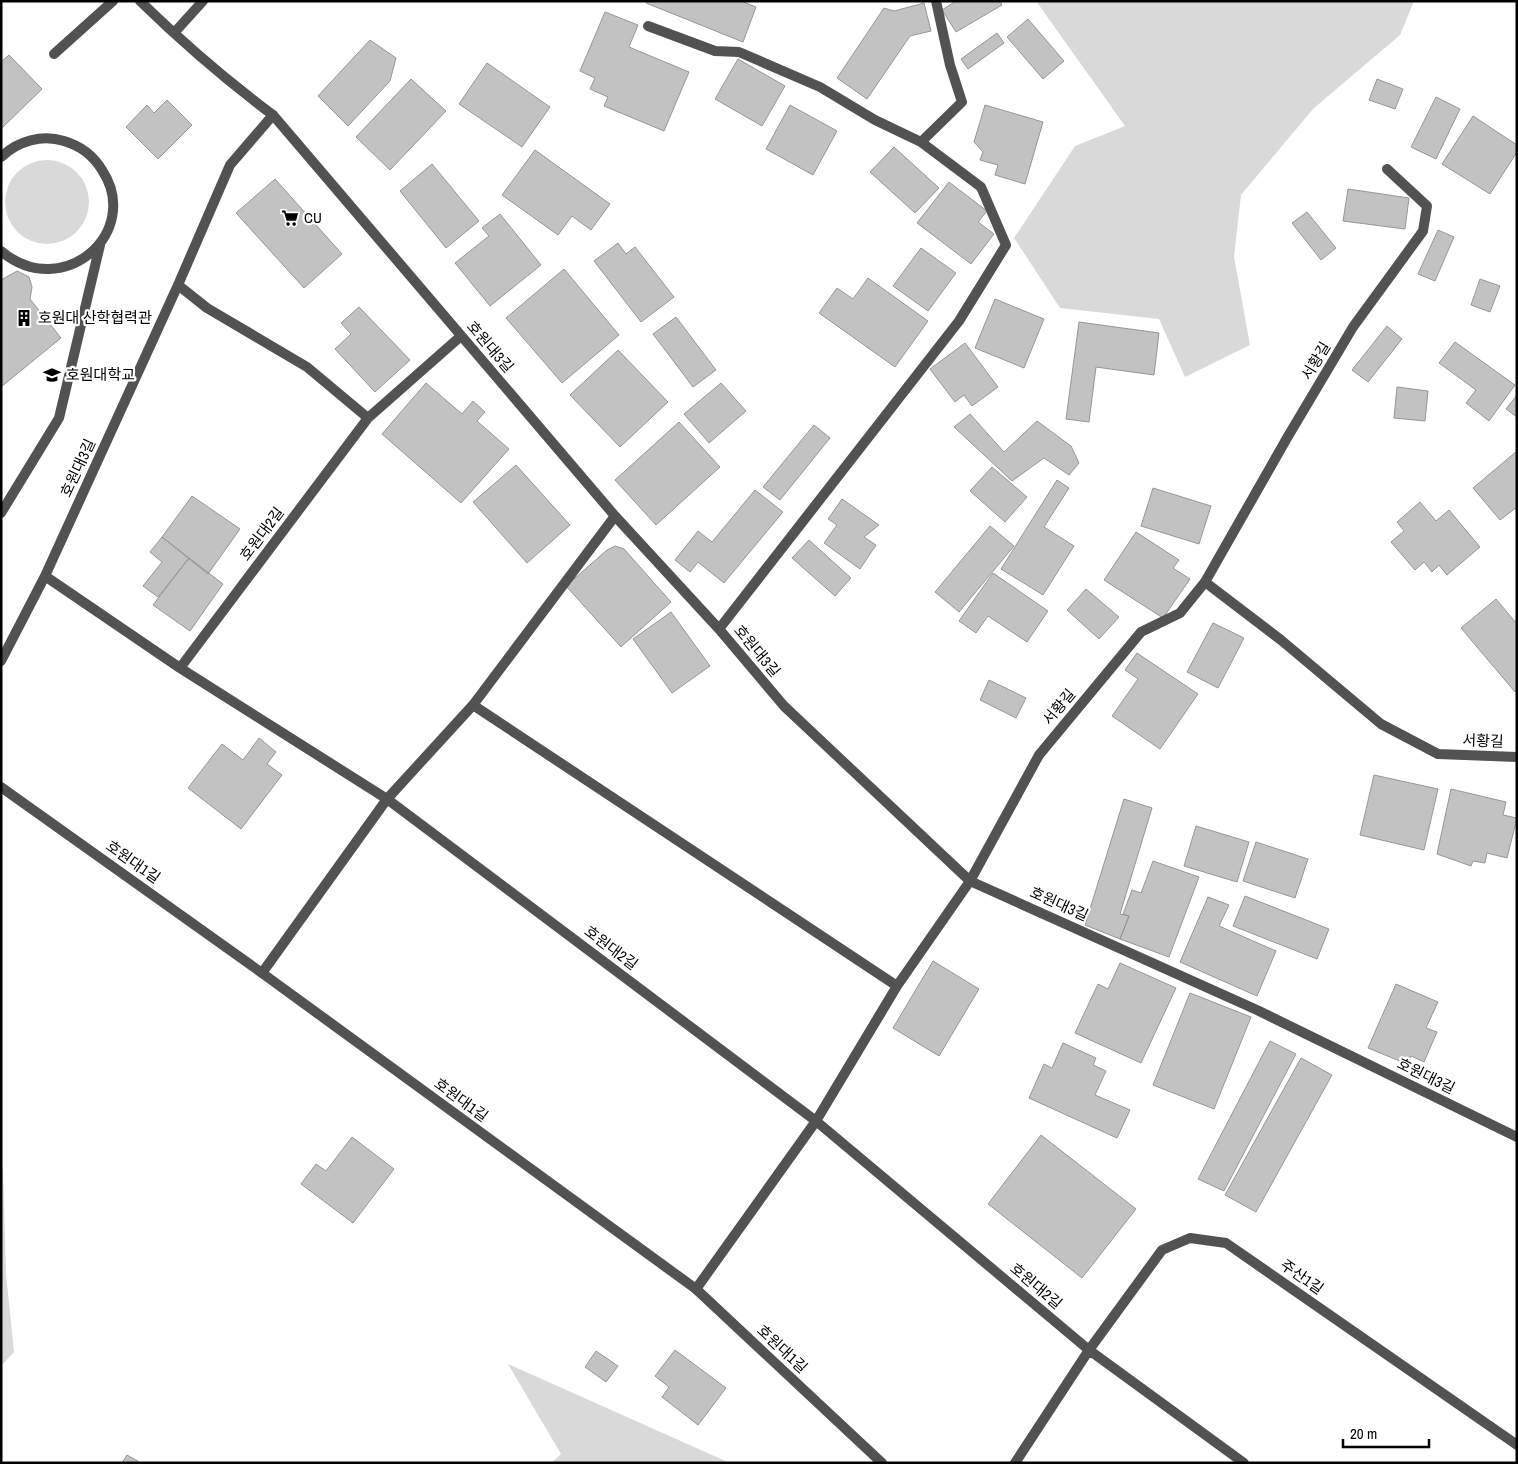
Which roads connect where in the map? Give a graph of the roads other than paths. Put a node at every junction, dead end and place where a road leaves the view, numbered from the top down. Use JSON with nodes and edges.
{"nodes":[{"id":1,"x":113,"y":1,"type":"edge"},
{"id":2,"x":140,"y":1,"type":"edge"},
{"id":3,"x":203,"y":1,"type":"edge"},
{"id":4,"x":936,"y":1,"type":"edge"},
{"id":5,"x":648,"y":26,"type":"dead end"},
{"id":6,"x":174,"y":33,"type":"junction"},
{"id":7,"x":54,"y":54,"type":"dead end"},
{"id":8,"x":272,"y":115,"type":"junction"},
{"id":9,"x":921,"y":142,"type":"junction"},
{"id":10,"x":1,"y":157,"type":"edge"},
{"id":11,"x":1387,"y":168,"type":"dead end"},
{"id":12,"x":100,"y":244,"type":"junction"},
{"id":13,"x":1,"y":251,"type":"edge"},
{"id":14,"x":178,"y":285,"type":"junction"},
{"id":15,"x":461,"y":336,"type":"junction"},
{"id":16,"x":368,"y":418,"type":"junction"},
{"id":17,"x":1,"y":513,"type":"edge"},
{"id":18,"x":615,"y":516,"type":"junction"},
{"id":19,"x":45,"y":576,"type":"junction"},
{"id":20,"x":1205,"y":582,"type":"junction"},
{"id":21,"x":719,"y":629,"type":"junction"},
{"id":22,"x":1,"y":661,"type":"edge"},
{"id":23,"x":180,"y":668,"type":"junction"},
{"id":24,"x":472,"y":705,"type":"junction"},
{"id":25,"x":1517,"y":757,"type":"edge"},
{"id":26,"x":1,"y":787,"type":"edge"},
{"id":27,"x":388,"y":799,"type":"junction"},
{"id":28,"x":970,"y":881,"type":"junction"},
{"id":29,"x":262,"y":973,"type":"junction"},
{"id":30,"x":897,"y":986,"type":"junction"},
{"id":31,"x":816,"y":1121,"type":"junction"},
{"id":32,"x":1517,"y":1137,"type":"edge"},
{"id":33,"x":696,"y":1289,"type":"junction"},
{"id":34,"x":1089,"y":1350,"type":"junction"},
{"id":35,"x":1517,"y":1445,"type":"edge"},
{"id":36,"x":882,"y":1463,"type":"edge"},
{"id":37,"x":1016,"y":1463,"type":"edge"},
{"id":38,"x":1244,"y":1463,"type":"edge"}],
"edges":[{"from":1,"to":7,"type":"street"},
{"from":2,"to":6,"type":"street"},
{"from":3,"to":6,"type":"street"},
{"from":4,"to":9,"type":"street"},
{"from":5,"to":9,"type":"street"},
{"from":6,"to":8,"type":"street"},
{"from":8,"to":14,"type":"street","name":"호원대3길"},
{"from":8,"to":15,"type":"street","name":"호원대3길"},
{"from":9,"to":21,"type":"street"},
{"from":10,"to":12,"type":"street"},
{"from":11,"to":20,"type":"street","name":"서황길"},
{"from":12,"to":13,"type":"street"},
{"from":12,"to":17,"type":"street"},
{"from":14,"to":16,"type":"street"},
{"from":14,"to":19,"type":"street","name":"호원대3길"},
{"from":15,"to":16,"type":"street","name":"호원대2길"},
{"from":15,"to":18,"type":"street","name":"호원대3길"},
{"from":16,"to":23,"type":"street","name":"호원대2길"},
{"from":18,"to":21,"type":"street","name":"호원대3길"},
{"from":18,"to":24,"type":"street"},
{"from":19,"to":22,"type":"street","name":"호원대3길"},
{"from":19,"to":23,"type":"street","name":"호원대2길"},
{"from":20,"to":25,"type":"street","name":"서황길"},
{"from":20,"to":28,"type":"street","name":"서황길"},
{"from":21,"to":28,"type":"street","name":"호원대3길"},
{"from":23,"to":27,"type":"street","name":"호원대2길"},
{"from":24,"to":27,"type":"street"},
{"from":24,"to":30,"type":"street"},
{"from":26,"to":29,"type":"street","name":"호원대1길"},
{"from":27,"to":29,"type":"street"},
{"from":27,"to":31,"type":"street","name":"호원대2길"},
{"from":28,"to":30,"type":"street"},
{"from":28,"to":32,"type":"street","name":"호원대3길"},
{"from":29,"to":33,"type":"street","name":"호원대1길"},
{"from":30,"to":31,"type":"street"},
{"from":31,"to":33,"type":"street"},
{"from":31,"to":34,"type":"street","name":"호원대2길"},
{"from":33,"to":36,"type":"street","name":"호원대1길"},
{"from":34,"to":35,"type":"street","name":"주산1길"},
{"from":34,"to":37,"type":"street","name":"주산1길"},
{"from":34,"to":38,"type":"street","name":"호원대2길"}]}
